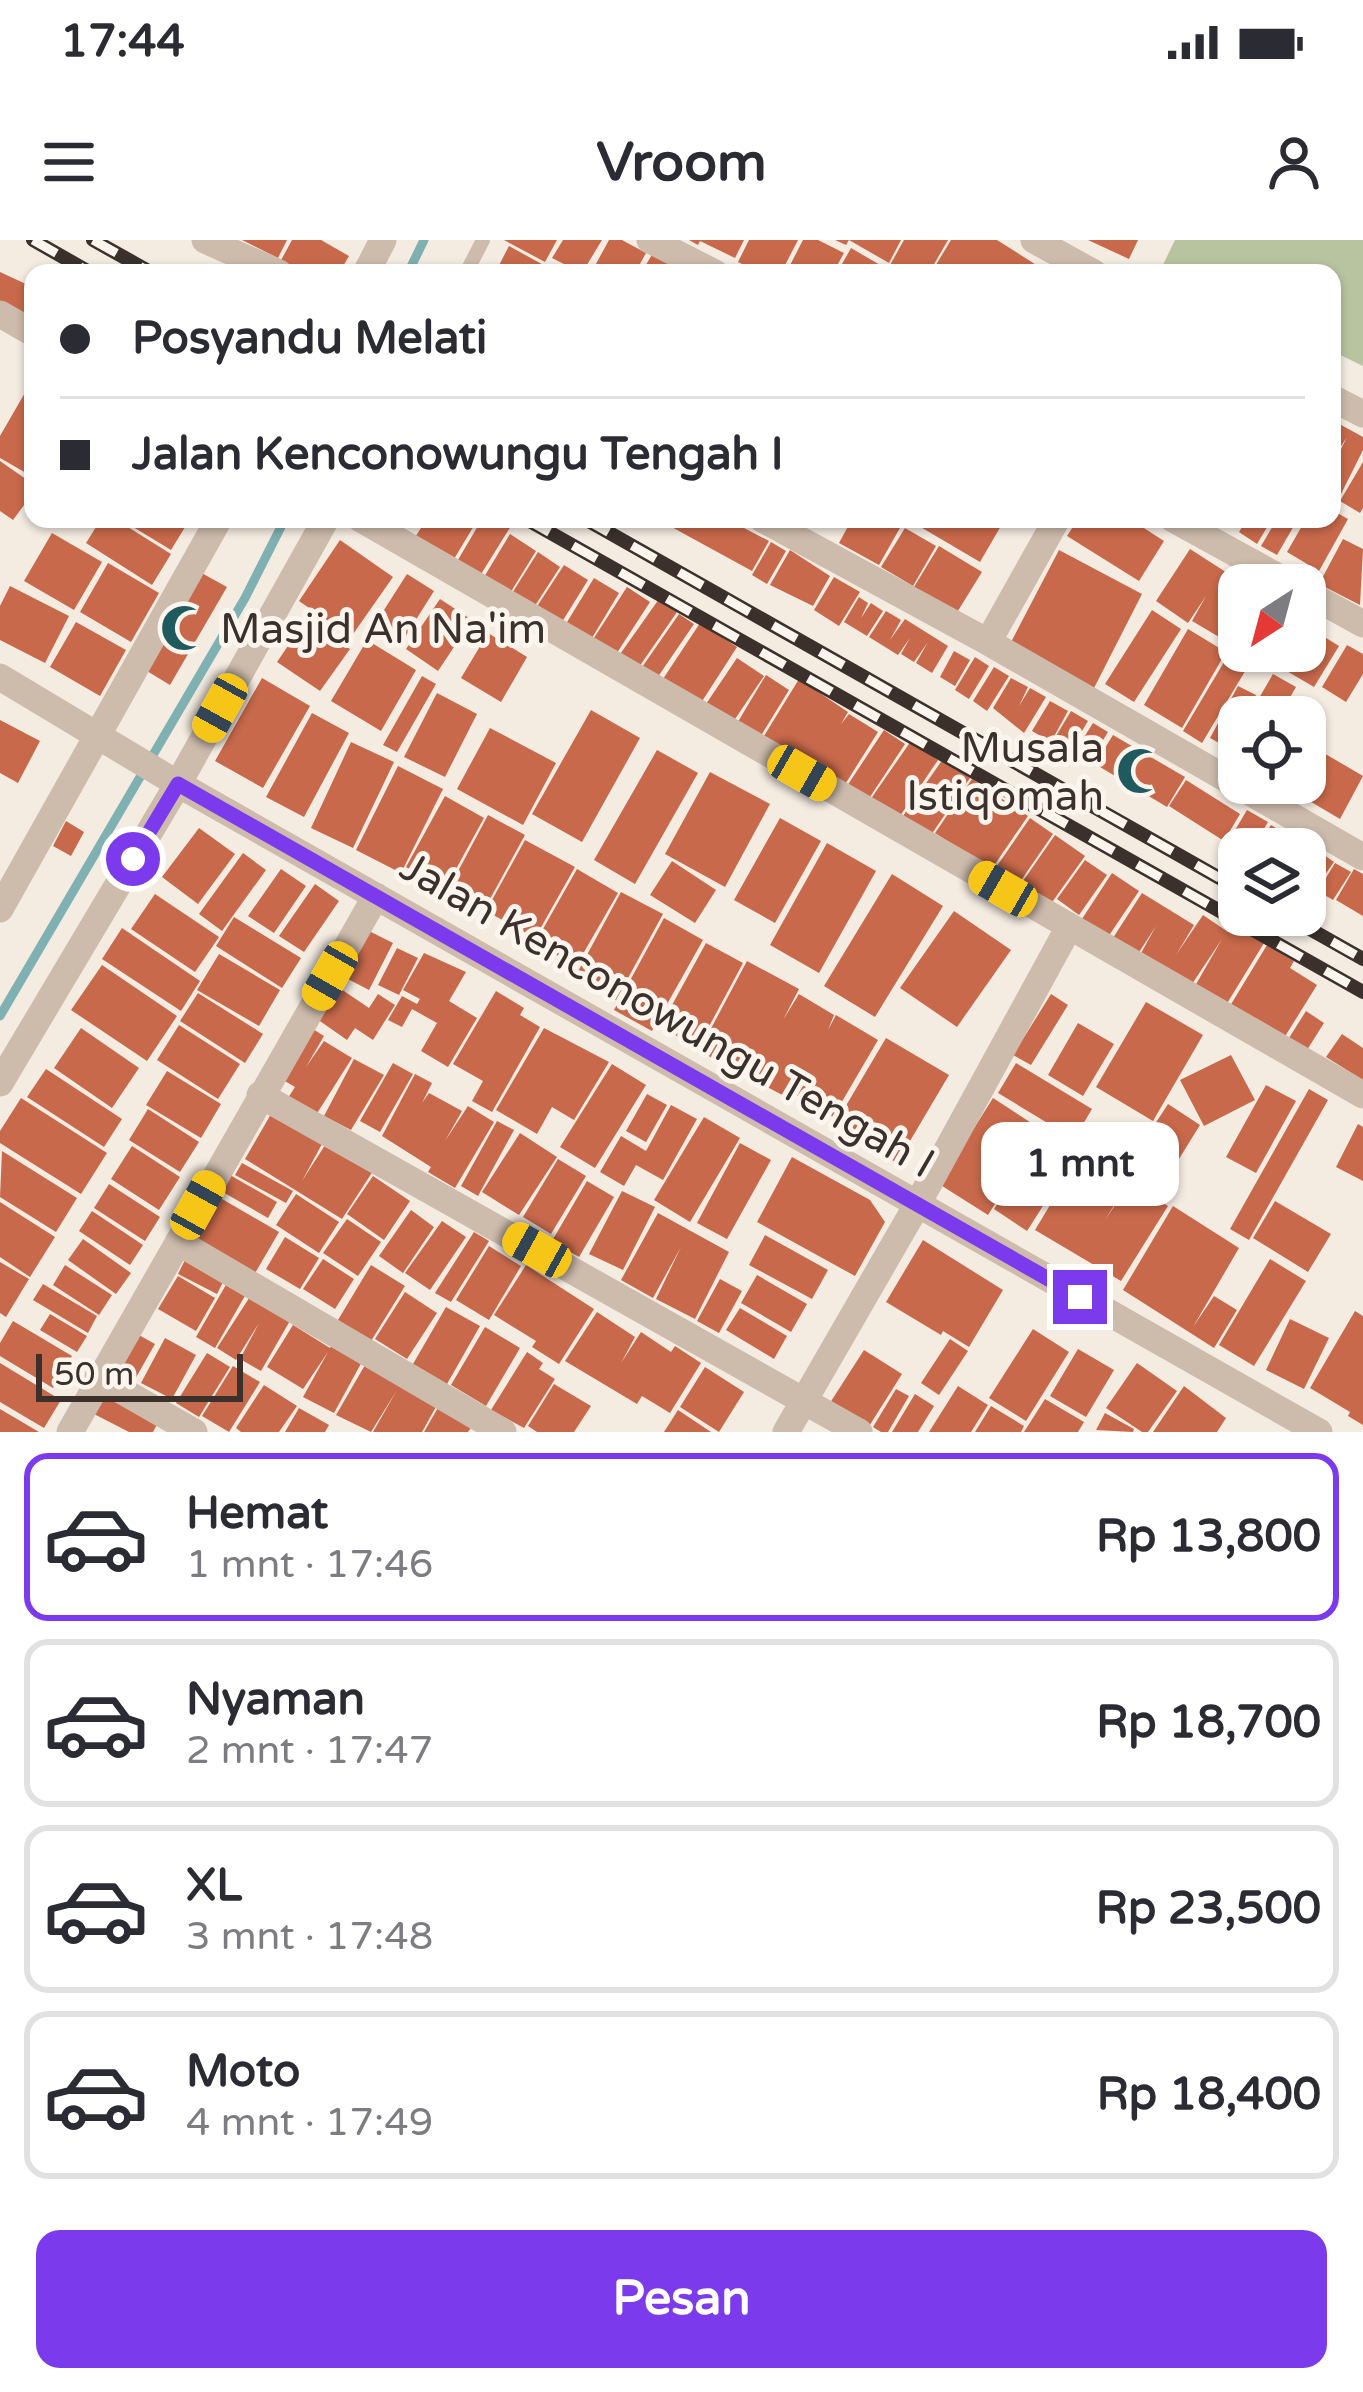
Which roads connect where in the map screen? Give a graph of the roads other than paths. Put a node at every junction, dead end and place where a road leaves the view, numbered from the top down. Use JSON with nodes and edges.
{"nodes":[{"id":1,"x":205,"y":240,"type":"edge"},
{"id":2,"x":650,"y":240,"type":"edge"},
{"id":3,"x":1034,"y":240,"type":"edge"},
{"id":4,"x":259,"y":264,"type":"edge"},
{"id":5,"x":697,"y":264,"type":"edge"},
{"id":6,"x":1078,"y":264,"type":"edge"},
{"id":7,"x":214,"y":528,"type":"edge"},
{"id":8,"x":321,"y":528,"type":"edge"},
{"id":9,"x":378,"y":528,"type":"edge"},
{"id":10,"x":779,"y":528,"type":"edge"},
{"id":11,"x":1052,"y":528,"type":"edge"},
{"id":12,"x":1189,"y":528,"type":"edge"},
{"id":13,"x":1255,"y":564,"type":"edge"},
{"id":14,"x":1326,"y":604,"type":"edge"},
{"id":15,"x":1363,"y":624,"type":"edge"},
{"id":16,"x":988,"y":642,"type":"junction"},
{"id":17,"x":0,"y":677,"type":"edge"},
{"id":18,"x":99,"y":734,"type":"junction"},
{"id":19,"x":171,"y":779,"type":"junction"},
{"id":20,"x":1363,"y":857,"type":"edge"},
{"id":21,"x":376,"y":896,"type":"junction"},
{"id":22,"x":0,"y":909,"type":"edge"},
{"id":23,"x":1069,"y":927,"type":"junction"},
{"id":24,"x":0,"y":1083,"type":"edge"},
{"id":25,"x":260,"y":1095,"type":"junction"},
{"id":26,"x":1363,"y":1095,"type":"edge"},
{"id":27,"x":917,"y":1205,"type":"junction"},
{"id":28,"x":178,"y":1241,"type":"junction"},
{"id":29,"x":98,"y":1377,"type":"junction"},
{"id":30,"x":805,"y":1400,"type":"junction"},
{"id":31,"x":1277,"y":1422,"type":"edge"},
{"id":32,"x":70,"y":1432,"type":"edge"},
{"id":33,"x":194,"y":1432,"type":"edge"},
{"id":34,"x":502,"y":1432,"type":"edge"},
{"id":35,"x":786,"y":1432,"type":"edge"},
{"id":36,"x":860,"y":1432,"type":"edge"},
{"id":37,"x":1319,"y":1432,"type":"edge"}],
"edges":[{"from":1,"to":4,"type":"street"},
{"from":2,"to":5,"type":"street"},
{"from":3,"to":6,"type":"street"},
{"from":7,"to":18,"type":"street"},
{"from":8,"to":19,"type":"street"},
{"from":9,"to":23,"type":"street"},
{"from":10,"to":16,"type":"street"},
{"from":11,"to":16,"type":"street"},
{"from":12,"to":13,"type":"street"},
{"from":14,"to":15,"type":"street"},
{"from":16,"to":20,"type":"street"},
{"from":17,"to":18,"type":"street","name":"Jalan Kenconowungu Tengah I"},
{"from":18,"to":19,"type":"street","name":"Jalan Kenconowungu Tengah I"},
{"from":18,"to":22,"type":"street"},
{"from":19,"to":21,"type":"street","name":"Jalan Kenconowungu Tengah I"},
{"from":19,"to":24,"type":"street"},
{"from":21,"to":25,"type":"street"},
{"from":21,"to":27,"type":"street","name":"Jalan Kenconowungu Tengah I"},
{"from":23,"to":26,"type":"street"},
{"from":23,"to":27,"type":"street"},
{"from":25,"to":28,"type":"street"},
{"from":25,"to":30,"type":"street"},
{"from":27,"to":30,"type":"street"},
{"from":27,"to":31,"type":"street","name":"Jalan Kenconowungu Tengah I"},
{"from":28,"to":29,"type":"street"},
{"from":28,"to":34,"type":"street"},
{"from":29,"to":32,"type":"street"},
{"from":29,"to":33,"type":"street"},
{"from":30,"to":35,"type":"street"},
{"from":30,"to":36,"type":"street"},
{"from":31,"to":37,"type":"street","name":"Jalan Kenconowungu Tengah I"}]}
